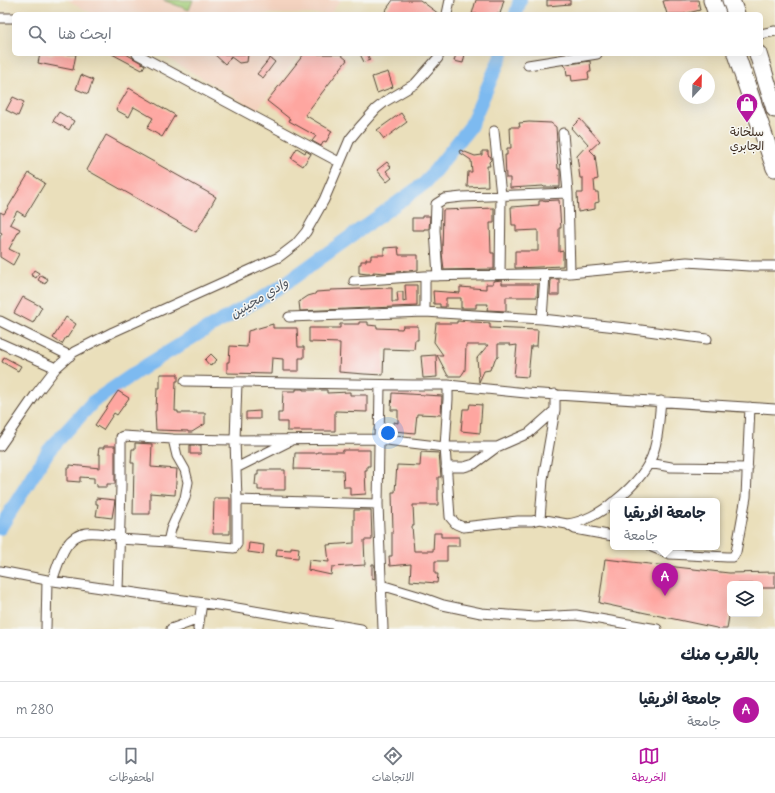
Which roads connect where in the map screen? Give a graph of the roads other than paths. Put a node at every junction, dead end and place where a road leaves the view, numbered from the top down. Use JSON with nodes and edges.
{"nodes":[{"id":1,"x":450,"y":0,"type":"edge"},
{"id":2,"x":712,"y":0,"type":"edge"},
{"id":3,"x":721,"y":0,"type":"edge"},
{"id":4,"x":731,"y":0,"type":"edge"},
{"id":5,"x":742,"y":0,"type":"edge"},
{"id":6,"x":448,"y":12,"type":"edge"},
{"id":7,"x":716,"y":12,"type":"edge"},
{"id":8,"x":725,"y":12,"type":"edge"},
{"id":9,"x":735,"y":12,"type":"edge"},
{"id":10,"x":745,"y":12,"type":"edge"},
{"id":11,"x":775,"y":32,"type":"edge"},
{"id":12,"x":763,"y":34,"type":"edge"},
{"id":13,"x":141,"y":56,"type":"edge"},
{"id":14,"x":438,"y":56,"type":"edge"},
{"id":15,"x":584,"y":56,"type":"edge"},
{"id":16,"x":737,"y":56,"type":"edge"},
{"id":17,"x":759,"y":56,"type":"edge"},
{"id":18,"x":528,"y":65,"type":"dead end"},
{"id":19,"x":775,"y":109,"type":"edge"},
{"id":20,"x":494,"y":131,"type":"dead end"},
{"id":21,"x":563,"y":133,"type":"dead end"},
{"id":22,"x":339,"y":162,"type":"junction"},
{"id":23,"x":775,"y":168,"type":"edge"},
{"id":24,"x":568,"y":193,"type":"junction"},
{"id":25,"x":500,"y":195,"type":"junction"},
{"id":26,"x":775,"y":266,"type":"edge"},
{"id":27,"x":570,"y":273,"type":"junction"},
{"id":28,"x":500,"y":274,"type":"junction"},
{"id":29,"x":545,"y":274,"type":"junction"},
{"id":30,"x":425,"y":276,"type":"junction"},
{"id":31,"x":438,"y":276,"type":"junction"},
{"id":32,"x":354,"y":281,"type":"dead end"},
{"id":33,"x":425,"y":312,"type":"junction"},
{"id":34,"x":289,"y":318,"type":"dead end"},
{"id":35,"x":542,"y":319,"type":"junction"},
{"id":36,"x":0,"y":321,"type":"edge"},
{"id":37,"x":707,"y":340,"type":"dead end"},
{"id":38,"x":0,"y":343,"type":"edge"},
{"id":39,"x":70,"y":356,"type":"junction"},
{"id":40,"x":56,"y":368,"type":"junction"},
{"id":41,"x":185,"y":381,"type":"dead end"},
{"id":42,"x":237,"y":382,"type":"junction"},
{"id":43,"x":380,"y":385,"type":"junction"},
{"id":44,"x":448,"y":385,"type":"junction"},
{"id":45,"x":555,"y":394,"type":"junction"},
{"id":46,"x":661,"y":401,"type":"junction"},
{"id":47,"x":750,"y":407,"type":"junction"},
{"id":48,"x":775,"y":409,"type":"edge"},
{"id":49,"x":555,"y":410,"type":"junction"},
{"id":50,"x":173,"y":438,"type":"junction"},
{"id":51,"x":294,"y":439,"type":"junction"},
{"id":52,"x":378,"y":439,"type":"junction"},
{"id":53,"x":235,"y":440,"type":"junction"},
{"id":54,"x":0,"y":446,"type":"edge"},
{"id":55,"x":445,"y":447,"type":"junction"},
{"id":56,"x":497,"y":447,"type":"junction"},
{"id":57,"x":649,"y":463,"type":"junction"},
{"id":58,"x":446,"y":467,"type":"junction"},
{"id":59,"x":236,"y":468,"type":"junction"},
{"id":60,"x":748,"y":468,"type":"junction"},
{"id":61,"x":618,"y":498,"type":"edge"},
{"id":62,"x":237,"y":500,"type":"junction"},
{"id":63,"x":378,"y":504,"type":"junction"},
{"id":64,"x":610,"y":505,"type":"edge"},
{"id":65,"x":540,"y":519,"type":"junction"},
{"id":66,"x":567,"y":524,"type":"junction"},
{"id":67,"x":610,"y":535,"type":"edge"},
{"id":68,"x":119,"y":537,"type":"junction"},
{"id":69,"x":168,"y":542,"type":"junction"},
{"id":70,"x":660,"y":550,"type":"edge"},
{"id":71,"x":0,"y":571,"type":"edge"},
{"id":72,"x":50,"y":581,"type":"junction"},
{"id":73,"x":381,"y":585,"type":"junction"},
{"id":74,"x":118,"y":590,"type":"junction"},
{"id":75,"x":202,"y":603,"type":"junction"},
{"id":76,"x":199,"y":619,"type":"junction"},
{"id":77,"x":46,"y":629,"type":"edge"},
{"id":78,"x":171,"y":629,"type":"edge"},
{"id":79,"x":198,"y":629,"type":"edge"},
{"id":80,"x":362,"y":629,"type":"edge"},
{"id":81,"x":383,"y":629,"type":"edge"},
{"id":82,"x":658,"y":629,"type":"edge"}],
"edges":[{"from":1,"to":6,"type":"street"},
{"from":2,"to":7,"type":"highway"},
{"from":3,"to":8,"type":"highway"},
{"from":4,"to":9,"type":"highway"},
{"from":5,"to":10,"type":"highway"},
{"from":11,"to":12,"type":"street"},
{"from":13,"to":22,"type":"street"},
{"from":14,"to":22,"type":"street"},
{"from":15,"to":18,"type":"street"},
{"from":16,"to":23,"type":"highway"},
{"from":17,"to":19,"type":"highway"},
{"from":20,"to":25,"type":"street"},
{"from":21,"to":24,"type":"street"},
{"from":22,"to":39,"type":"street"},
{"from":24,"to":25,"type":"street"},
{"from":24,"to":27,"type":"street"},
{"from":25,"to":28,"type":"street"},
{"from":25,"to":31,"type":"street"},
{"from":26,"to":27,"type":"street"},
{"from":27,"to":29,"type":"street"},
{"from":28,"to":29,"type":"street"},
{"from":28,"to":31,"type":"street"},
{"from":29,"to":35,"type":"street"},
{"from":30,"to":31,"type":"street"},
{"from":30,"to":32,"type":"street"},
{"from":30,"to":33,"type":"street"},
{"from":33,"to":34,"type":"street"},
{"from":33,"to":35,"type":"street"},
{"from":35,"to":37,"type":"street"},
{"from":36,"to":39,"type":"street"},
{"from":38,"to":40,"type":"street"},
{"from":39,"to":40,"type":"street"},
{"from":40,"to":54,"type":"street"},
{"from":41,"to":42,"type":"street"},
{"from":42,"to":43,"type":"street"},
{"from":42,"to":53,"type":"street"},
{"from":43,"to":44,"type":"street"},
{"from":43,"to":52,"type":"street"},
{"from":44,"to":45,"type":"street"},
{"from":44,"to":55,"type":"street"},
{"from":45,"to":46,"type":"street"},
{"from":45,"to":49,"type":"street"},
{"from":46,"to":47,"type":"street"},
{"from":46,"to":57,"type":"street"},
{"from":47,"to":48,"type":"street"},
{"from":47,"to":60,"type":"street"},
{"from":49,"to":56,"type":"street"},
{"from":49,"to":65,"type":"street"},
{"from":50,"to":53,"type":"street"},
{"from":50,"to":68,"type":"street"},
{"from":50,"to":69,"type":"street"},
{"from":51,"to":52,"type":"street"},
{"from":51,"to":53,"type":"street"},
{"from":51,"to":59,"type":"street"},
{"from":52,"to":55,"type":"street"},
{"from":52,"to":63,"type":"street"},
{"from":53,"to":59,"type":"street"},
{"from":55,"to":56,"type":"street"},
{"from":55,"to":58,"type":"street"},
{"from":56,"to":58,"type":"street"},
{"from":57,"to":60,"type":"street"},
{"from":57,"to":61,"type":"street"},
{"from":58,"to":65,"type":"street"},
{"from":59,"to":62,"type":"street"},
{"from":60,"to":70,"type":"street"},
{"from":62,"to":63,"type":"street"},
{"from":62,"to":69,"type":"street"},
{"from":63,"to":73,"type":"street"},
{"from":64,"to":66,"type":"street"},
{"from":65,"to":66,"type":"street"},
{"from":66,"to":67,"type":"street"},
{"from":68,"to":69,"type":"street"},
{"from":68,"to":72,"type":"street"},
{"from":68,"to":74,"type":"street"},
{"from":71,"to":72,"type":"street"},
{"from":72,"to":74,"type":"street"},
{"from":72,"to":77,"type":"street"},
{"from":73,"to":81,"type":"street"},
{"from":73,"to":82,"type":"street"},
{"from":74,"to":75,"type":"street"},
{"from":75,"to":76,"type":"street"},
{"from":75,"to":80,"type":"street"},
{"from":76,"to":78,"type":"street"},
{"from":76,"to":79,"type":"street"}]}
